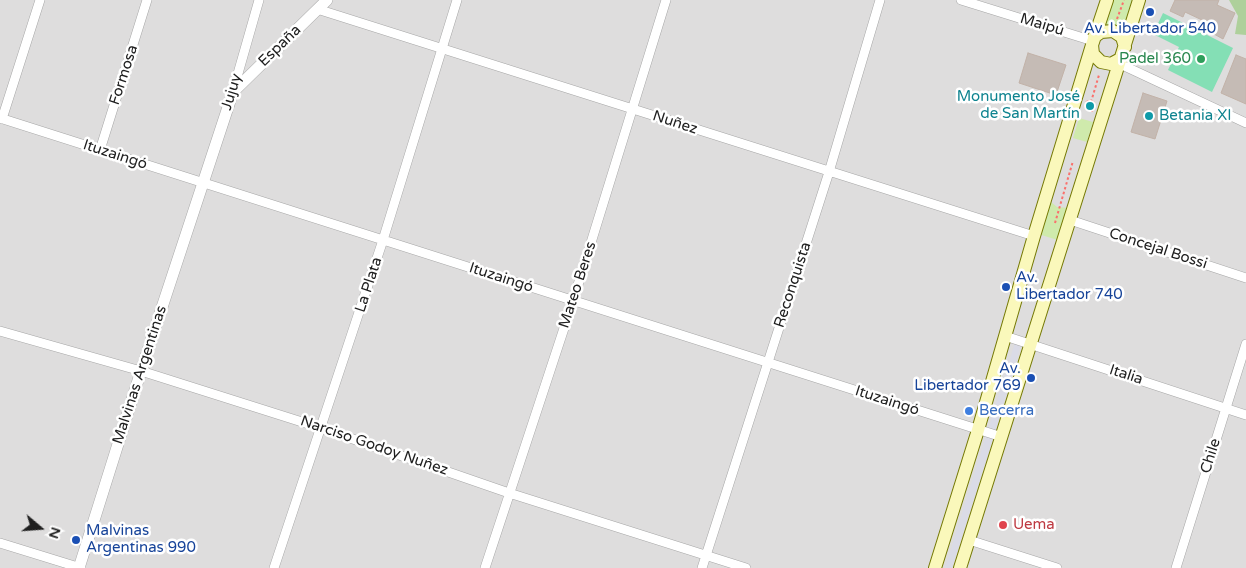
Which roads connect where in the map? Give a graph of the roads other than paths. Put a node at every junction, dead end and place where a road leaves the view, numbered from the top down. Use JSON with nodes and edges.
{"nodes":[{"id":1,"x":40,"y":0,"type":"edge"},
{"id":2,"x":147,"y":0,"type":"edge"},
{"id":3,"x":259,"y":0,"type":"edge"},
{"id":4,"x":327,"y":0,"type":"edge"},
{"id":5,"x":457,"y":0,"type":"edge"},
{"id":6,"x":666,"y":0,"type":"edge"},
{"id":7,"x":880,"y":0,"type":"edge"},
{"id":8,"x":962,"y":0,"type":"edge"},
{"id":9,"x":1107,"y":0,"type":"edge"},
{"id":10,"x":1139,"y":0,"type":"edge"},
{"id":11,"x":317,"y":9,"type":"junction"},
{"id":12,"x":1093,"y":41,"type":"junction"},
{"id":13,"x":442,"y":48,"type":"junction"},
{"id":14,"x":1122,"y":56,"type":"junction"},
{"id":15,"x":233,"y":92,"type":"junction"},
{"id":16,"x":634,"y":110,"type":"junction"},
{"id":17,"x":1,"y":118,"type":"edge"},
{"id":18,"x":1246,"y":123,"type":"edge"},
{"id":19,"x":100,"y":150,"type":"junction"},
{"id":20,"x":829,"y":172,"type":"junction"},
{"id":21,"x":203,"y":183,"type":"junction"},
{"id":22,"x":1070,"y":220,"type":"junction"},
{"id":23,"x":1034,"y":236,"type":"junction"},
{"id":24,"x":384,"y":240,"type":"junction"},
{"id":25,"x":1246,"y":278,"type":"edge"},
{"id":26,"x":573,"y":301,"type":"junction"},
{"id":27,"x":0,"y":331,"type":"edge"},
{"id":28,"x":1005,"y":336,"type":"junction"},
{"id":29,"x":1030,"y":344,"type":"junction"},
{"id":30,"x":1246,"y":344,"type":"edge"},
{"id":31,"x":768,"y":363,"type":"junction"},
{"id":32,"x":141,"y":371,"type":"junction"},
{"id":33,"x":1225,"y":408,"type":"junction"},
{"id":34,"x":1246,"y":415,"type":"edge"},
{"id":35,"x":321,"y":428,"type":"junction"},
{"id":36,"x":978,"y":430,"type":"junction"},
{"id":37,"x":1002,"y":437,"type":"junction"},
{"id":38,"x":509,"y":492,"type":"junction"},
{"id":39,"x":969,"y":540,"type":"junction"},
{"id":40,"x":0,"y":543,"type":"edge"},
{"id":41,"x":706,"y":556,"type":"junction"},
{"id":42,"x":80,"y":568,"type":"edge"},
{"id":43,"x":274,"y":568,"type":"edge"},
{"id":44,"x":485,"y":568,"type":"edge"},
{"id":45,"x":702,"y":568,"type":"edge"},
{"id":46,"x":746,"y":568,"type":"edge"},
{"id":47,"x":935,"y":568,"type":"edge"},
{"id":48,"x":960,"y":568,"type":"edge"},
{"id":49,"x":1057,"y":568,"type":"edge"},
{"id":50,"x":1176,"y":568,"type":"edge"}],
"edges":[{"from":1,"to":17,"type":"street"},
{"from":2,"to":19,"type":"street","name":"Formosa"},
{"from":3,"to":15,"type":"street","name":"Jujuy"},
{"from":4,"to":11,"type":"street","name":"España"},
{"from":5,"to":13,"type":"street","name":"La Plata"},
{"from":6,"to":16,"type":"street","name":"Mateo Beres"},
{"from":7,"to":20,"type":"street","name":"Reconquista"},
{"from":8,"to":12,"type":"street","name":"Maipú"},
{"from":9,"to":12,"type":"main road"},
{"from":10,"to":14,"type":"main road"},
{"from":11,"to":13,"type":"street","name":"Nuñez"},
{"from":11,"to":15,"type":"street","name":"España"},
{"from":12,"to":14,"type":"main road"},
{"from":12,"to":14,"type":"main road"},
{"from":12,"to":23,"type":"main road"},
{"from":13,"to":16,"type":"street","name":"Nuñez"},
{"from":13,"to":24,"type":"street","name":"La Plata"},
{"from":14,"to":18,"type":"street"},
{"from":14,"to":22,"type":"main road"},
{"from":15,"to":21,"type":"street","name":"Jujuy"},
{"from":16,"to":20,"type":"street","name":"Nuñez"},
{"from":16,"to":26,"type":"street","name":"Mateo Beres"},
{"from":17,"to":19,"type":"street","name":"Ituzaingó"},
{"from":19,"to":21,"type":"street","name":"Ituzaingó"},
{"from":20,"to":23,"type":"street","name":"Nuñez"},
{"from":20,"to":31,"type":"street","name":"Reconquista"},
{"from":21,"to":24,"type":"street","name":"Ituzaingó"},
{"from":21,"to":32,"type":"street","name":"Malvinas Argentinas"},
{"from":22,"to":25,"type":"street","name":"Concejal Bossi"},
{"from":22,"to":29,"type":"main road"},
{"from":23,"to":28,"type":"main road"},
{"from":24,"to":26,"type":"street","name":"Ituzaingó"},
{"from":24,"to":35,"type":"street","name":"La Plata"},
{"from":26,"to":31,"type":"street","name":"Ituzaingó"},
{"from":26,"to":38,"type":"street","name":"Mateo Beres"},
{"from":27,"to":32,"type":"street","name":"Narciso Godoy Nuñez"},
{"from":28,"to":29,"type":"street","name":"Italia"},
{"from":28,"to":36,"type":"main road"},
{"from":29,"to":33,"type":"street","name":"Italia"},
{"from":29,"to":37,"type":"main road"},
{"from":30,"to":33,"type":"street","name":"Chile"},
{"from":31,"to":36,"type":"street","name":"Ituzaingó"},
{"from":31,"to":41,"type":"street","name":"Reconquista"},
{"from":32,"to":35,"type":"street","name":"Narciso Godoy Nuñez"},
{"from":32,"to":42,"type":"street","name":"Malvinas Argentinas"},
{"from":33,"to":34,"type":"street","name":"Italia"},
{"from":33,"to":50,"type":"street","name":"Chile"},
{"from":35,"to":38,"type":"street","name":"Narciso Godoy Nuñez"},
{"from":35,"to":43,"type":"street","name":"La Plata"},
{"from":36,"to":37,"type":"street","name":"Ituzaingó"},
{"from":36,"to":47,"type":"main road"},
{"from":37,"to":39,"type":"main road"},
{"from":38,"to":41,"type":"street","name":"Narciso Godoy Nuñez"},
{"from":38,"to":44,"type":"street","name":"Mateo Beres"},
{"from":39,"to":48,"type":"main road"},
{"from":39,"to":49,"type":"street"},
{"from":40,"to":42,"type":"street"},
{"from":41,"to":45,"type":"street","name":"Reconquista"},
{"from":41,"to":46,"type":"street","name":"Narciso Godoy Nuñez"}]}
